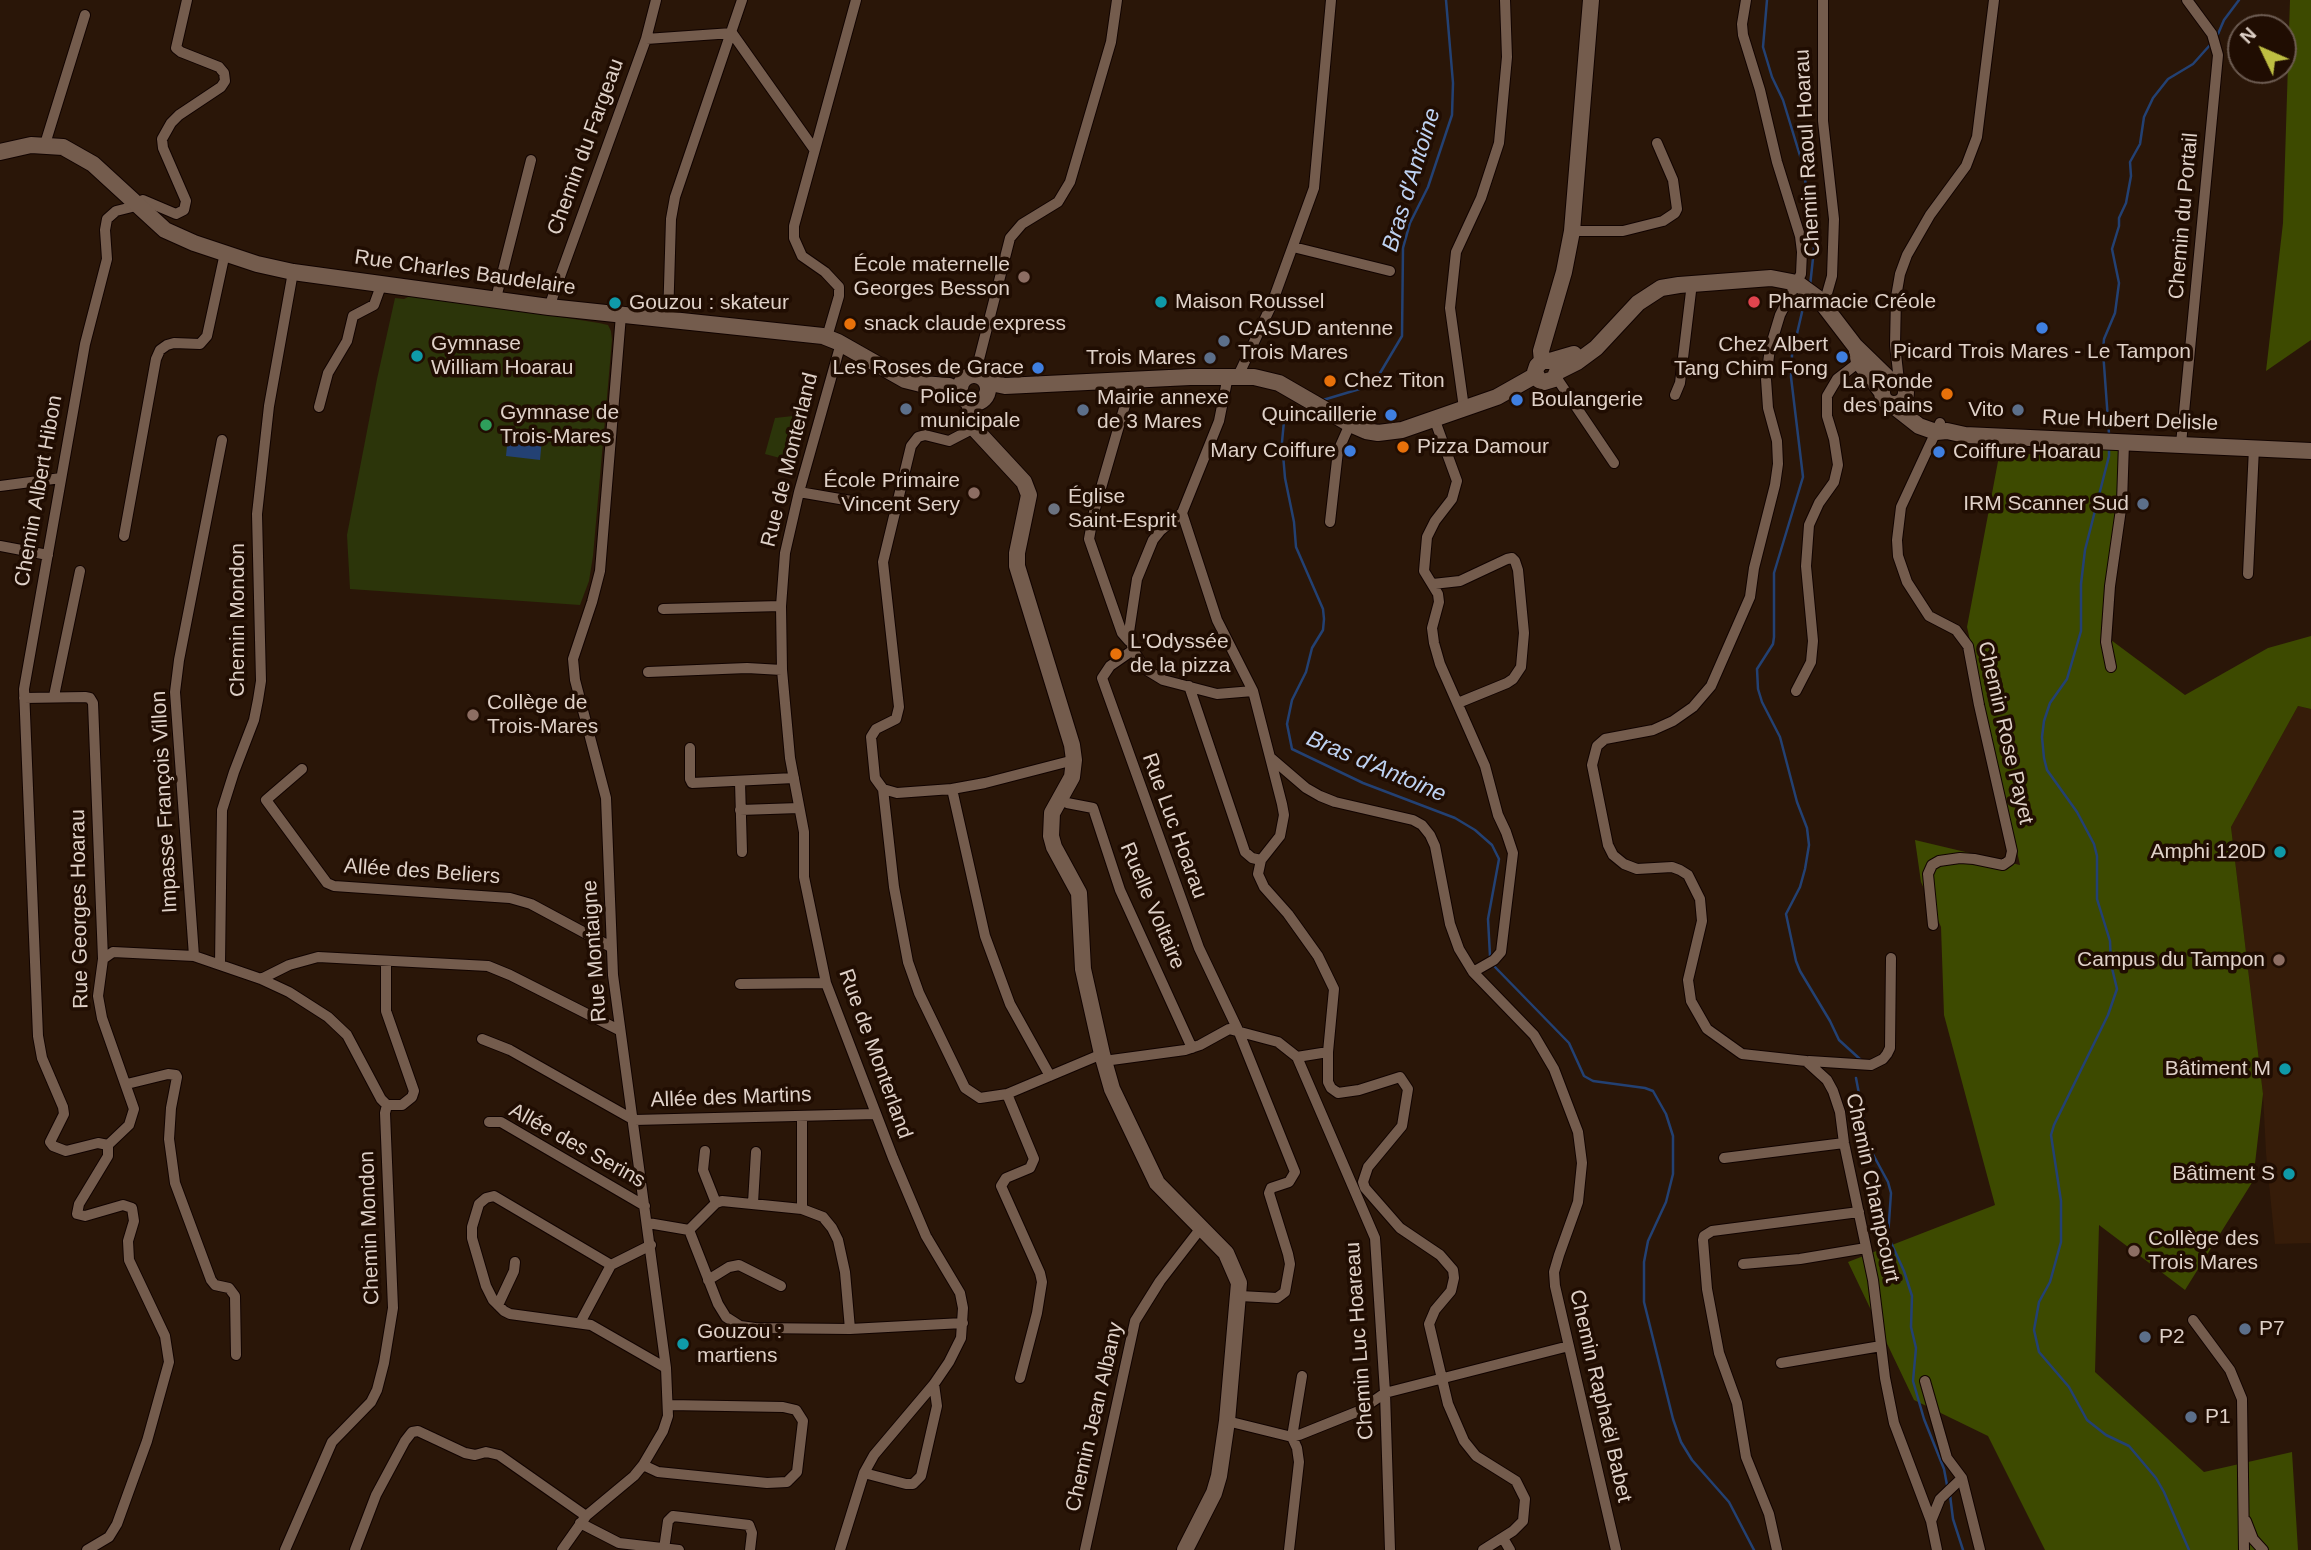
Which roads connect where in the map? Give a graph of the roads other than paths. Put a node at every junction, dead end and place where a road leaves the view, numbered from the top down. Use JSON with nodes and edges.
{"nodes":[{"id":1,"x":187,"y":0,"type":"edge"},
{"id":2,"x":656,"y":0,"type":"edge"},
{"id":3,"x":742,"y":0,"type":"edge"},
{"id":4,"x":856,"y":0,"type":"edge"},
{"id":5,"x":1117,"y":0,"type":"edge"},
{"id":6,"x":1331,"y":0,"type":"edge"},
{"id":7,"x":1505,"y":0,"type":"edge"},
{"id":8,"x":1591,"y":0,"type":"edge"},
{"id":9,"x":1746,"y":0,"type":"edge"},
{"id":10,"x":1823,"y":0,"type":"edge"},
{"id":11,"x":1994,"y":0,"type":"edge"},
{"id":12,"x":2187,"y":0,"type":"edge"},
{"id":13,"x":85,"y":15,"type":"dead end"},
{"id":14,"x":732,"y":33,"type":"junction"},
{"id":15,"x":646,"y":39,"type":"junction"},
{"id":16,"x":1657,"y":143,"type":"dead end"},
{"id":17,"x":45,"y":144,"type":"junction"},
{"id":18,"x":814,"y":149,"type":"junction"},
{"id":19,"x":0,"y":152,"type":"edge"},
{"id":20,"x":531,"y":160,"type":"dead end"},
{"id":21,"x":136,"y":204,"type":"junction"},
{"id":22,"x":1573,"y":231,"type":"junction"},
{"id":23,"x":1293,"y":247,"type":"junction"},
{"id":24,"x":225,"y":253,"type":"junction"},
{"id":25,"x":1390,"y":271,"type":"dead end"},
{"id":26,"x":293,"y":272,"type":"junction"},
{"id":27,"x":382,"y":283,"type":"junction"},
{"id":28,"x":1692,"y":283,"type":"junction"},
{"id":29,"x":1800,"y":285,"type":"junction"},
{"id":30,"x":496,"y":298,"type":"junction"},
{"id":31,"x":1821,"y":301,"type":"junction"},
{"id":32,"x":549,"y":307,"type":"junction"},
{"id":33,"x":621,"y":316,"type":"junction"},
{"id":34,"x":668,"y":320,"type":"junction"},
{"id":35,"x":834,"y":340,"type":"junction"},
{"id":36,"x":1856,"y":346,"type":"junction"},
{"id":37,"x":1859,"y":362,"type":"junction"},
{"id":38,"x":1547,"y":371,"type":"junction"},
{"id":39,"x":1233,"y":376,"type":"junction"},
{"id":40,"x":1132,"y":381,"type":"junction"},
{"id":41,"x":1893,"y":391,"type":"junction"},
{"id":42,"x":1675,"y":395,"type":"dead end"},
{"id":43,"x":971,"y":396,"type":"junction"},
{"id":44,"x":319,"y":407,"type":"dead end"},
{"id":45,"x":1464,"y":408,"type":"junction"},
{"id":46,"x":1434,"y":418,"type":"junction"},
{"id":47,"x":1350,"y":424,"type":"junction"},
{"id":48,"x":1941,"y":429,"type":"junction"},
{"id":49,"x":222,"y":440,"type":"dead end"},
{"id":50,"x":2121,"y":443,"type":"junction"},
{"id":51,"x":2181,"y":444,"type":"junction"},
{"id":52,"x":2254,"y":448,"type":"junction"},
{"id":53,"x":2311,"y":451,"type":"edge"},
{"id":54,"x":1614,"y":463,"type":"dead end"},
{"id":55,"x":61,"y":478,"type":"junction"},
{"id":56,"x":0,"y":486,"type":"edge"},
{"id":57,"x":799,"y":492,"type":"junction"},
{"id":58,"x":898,"y":509,"type":"junction"},
{"id":59,"x":1182,"y":513,"type":"junction"},
{"id":60,"x":1330,"y":522,"type":"dead end"},
{"id":61,"x":124,"y":536,"type":"dead end"},
{"id":62,"x":0,"y":546,"type":"edge"},
{"id":63,"x":48,"y":555,"type":"junction"},
{"id":64,"x":80,"y":571,"type":"dead end"},
{"id":65,"x":2248,"y":574,"type":"dead end"},
{"id":66,"x":1433,"y":584,"type":"junction"},
{"id":67,"x":781,"y":606,"type":"junction"},
{"id":68,"x":663,"y":609,"type":"dead end"},
{"id":69,"x":1132,"y":647,"type":"junction"},
{"id":70,"x":2111,"y":667,"type":"dead end"},
{"id":71,"x":782,"y":670,"type":"junction"},
{"id":72,"x":649,"y":672,"type":"dead end"},
{"id":73,"x":1189,"y":686,"type":"junction"},
{"id":74,"x":1253,"y":691,"type":"junction"},
{"id":75,"x":1796,"y":691,"type":"dead end"},
{"id":76,"x":54,"y":696,"type":"junction"},
{"id":77,"x":24,"y":698,"type":"junction"},
{"id":78,"x":1458,"y":703,"type":"junction"},
{"id":79,"x":690,"y":748,"type":"dead end"},
{"id":80,"x":1271,"y":758,"type":"junction"},
{"id":81,"x":1074,"y":760,"type":"junction"},
{"id":82,"x":302,"y":769,"type":"dead end"},
{"id":83,"x":794,"y":778,"type":"junction"},
{"id":84,"x":740,"y":782,"type":"junction"},
{"id":85,"x":883,"y":789,"type":"junction"},
{"id":86,"x":952,"y":789,"type":"junction"},
{"id":87,"x":1060,"y":799,"type":"junction"},
{"id":88,"x":799,"y":808,"type":"junction"},
{"id":89,"x":740,"y":810,"type":"junction"},
{"id":90,"x":742,"y":852,"type":"dead end"},
{"id":91,"x":1261,"y":860,"type":"junction"},
{"id":92,"x":1933,"y":925,"type":"dead end"},
{"id":93,"x":611,"y":947,"type":"junction"},
{"id":94,"x":194,"y":956,"type":"junction"},
{"id":95,"x":1891,"y":958,"type":"dead end"},
{"id":96,"x":103,"y":959,"type":"junction"},
{"id":97,"x":386,"y":961,"type":"junction"},
{"id":98,"x":220,"y":965,"type":"junction"},
{"id":99,"x":1473,"y":972,"type":"junction"},
{"id":100,"x":261,"y":979,"type":"junction"},
{"id":101,"x":826,"y":983,"type":"junction"},
{"id":102,"x":740,"y":984,"type":"dead end"},
{"id":103,"x":619,"y":1030,"type":"junction"},
{"id":104,"x":1238,"y":1030,"type":"junction"},
{"id":105,"x":482,"y":1038,"type":"dead end"},
{"id":106,"x":1192,"y":1048,"type":"junction"},
{"id":107,"x":1328,"y":1052,"type":"junction"},
{"id":108,"x":1103,"y":1057,"type":"junction"},
{"id":109,"x":1297,"y":1057,"type":"junction"},
{"id":110,"x":1806,"y":1061,"type":"junction"},
{"id":111,"x":1050,"y":1076,"type":"junction"},
{"id":112,"x":127,"y":1084,"type":"junction"},
{"id":113,"x":1007,"y":1094,"type":"junction"},
{"id":114,"x":387,"y":1105,"type":"junction"},
{"id":115,"x":876,"y":1114,"type":"junction"},
{"id":116,"x":802,"y":1116,"type":"junction"},
{"id":117,"x":634,"y":1120,"type":"junction"},
{"id":118,"x":489,"y":1122,"type":"dead end"},
{"id":119,"x":1844,"y":1143,"type":"junction"},
{"id":120,"x":108,"y":1145,"type":"junction"},
{"id":121,"x":705,"y":1151,"type":"dead end"},
{"id":122,"x":756,"y":1152,"type":"dead end"},
{"id":123,"x":1724,"y":1158,"type":"dead end"},
{"id":124,"x":716,"y":1203,"type":"junction"},
{"id":125,"x":753,"y":1203,"type":"junction"},
{"id":126,"x":645,"y":1206,"type":"junction"},
{"id":127,"x":802,"y":1209,"type":"junction"},
{"id":128,"x":1859,"y":1212,"type":"junction"},
{"id":129,"x":648,"y":1223,"type":"junction"},
{"id":130,"x":1201,"y":1228,"type":"junction"},
{"id":131,"x":689,"y":1230,"type":"junction"},
{"id":132,"x":650,"y":1245,"type":"junction"},
{"id":133,"x":1866,"y":1248,"type":"junction"},
{"id":134,"x":515,"y":1262,"type":"dead end"},
{"id":135,"x":1743,"y":1264,"type":"dead end"},
{"id":136,"x":611,"y":1265,"type":"junction"},
{"id":137,"x":708,"y":1280,"type":"junction"},
{"id":138,"x":781,"y":1286,"type":"dead end"},
{"id":139,"x":1240,"y":1296,"type":"junction"},
{"id":140,"x":498,"y":1305,"type":"junction"},
{"id":141,"x":2193,"y":1320,"type":"dead end"},
{"id":142,"x":580,"y":1323,"type":"junction"},
{"id":143,"x":963,"y":1323,"type":"junction"},
{"id":144,"x":850,"y":1329,"type":"junction"},
{"id":145,"x":1569,"y":1346,"type":"junction"},
{"id":146,"x":1881,"y":1346,"type":"junction"},
{"id":147,"x":236,"y":1355,"type":"dead end"},
{"id":148,"x":1781,"y":1363,"type":"dead end"},
{"id":149,"x":666,"y":1368,"type":"junction"},
{"id":150,"x":1302,"y":1376,"type":"dead end"},
{"id":151,"x":1440,"y":1377,"type":"junction"},
{"id":152,"x":1020,"y":1378,"type":"dead end"},
{"id":153,"x":1925,"y":1381,"type":"dead end"},
{"id":154,"x":934,"y":1384,"type":"junction"},
{"id":155,"x":1385,"y":1393,"type":"junction"},
{"id":156,"x":668,"y":1405,"type":"junction"},
{"id":157,"x":1227,"y":1421,"type":"junction"},
{"id":158,"x":1292,"y":1437,"type":"junction"},
{"id":159,"x":643,"y":1465,"type":"junction"},
{"id":160,"x":864,"y":1473,"type":"junction"},
{"id":161,"x":1962,"y":1478,"type":"junction"},
{"id":162,"x":2245,"y":1519,"type":"junction"},
{"id":163,"x":583,"y":1520,"type":"junction"},
{"id":164,"x":1931,"y":1521,"type":"junction"},
{"id":165,"x":1503,"y":1538,"type":"junction"},
{"id":166,"x":664,"y":1549,"type":"edge"},
{"id":167,"x":87,"y":1550,"type":"edge"},
{"id":168,"x":285,"y":1550,"type":"edge"},
{"id":169,"x":355,"y":1550,"type":"edge"},
{"id":170,"x":562,"y":1550,"type":"edge"},
{"id":171,"x":679,"y":1550,"type":"edge"},
{"id":172,"x":750,"y":1550,"type":"edge"},
{"id":173,"x":840,"y":1550,"type":"edge"},
{"id":174,"x":1085,"y":1550,"type":"edge"},
{"id":175,"x":1185,"y":1550,"type":"edge"},
{"id":176,"x":1289,"y":1550,"type":"edge"},
{"id":177,"x":1390,"y":1550,"type":"edge"},
{"id":178,"x":1483,"y":1550,"type":"edge"},
{"id":179,"x":1510,"y":1550,"type":"edge"},
{"id":180,"x":1616,"y":1550,"type":"edge"},
{"id":181,"x":1777,"y":1550,"type":"edge"},
{"id":182,"x":1937,"y":1550,"type":"edge"},
{"id":183,"x":1980,"y":1550,"type":"edge"},
{"id":184,"x":2244,"y":1550,"type":"edge"},
{"id":185,"x":2263,"y":1550,"type":"edge"}],
"edges":[{"from":1,"to":21,"type":"street"},
{"from":2,"to":15,"type":"street","name":"Chemin du Fargeau"},
{"from":3,"to":14,"type":"street"},
{"from":4,"to":18,"type":"street"},
{"from":5,"to":43,"type":"street"},
{"from":6,"to":23,"type":"street"},
{"from":7,"to":45,"type":"street"},
{"from":8,"to":22,"type":"main road"},
{"from":9,"to":29,"type":"street"},
{"from":10,"to":31,"type":"street","name":"Chemin Raoul Hoarau"},
{"from":11,"to":41,"type":"street"},
{"from":12,"to":51,"type":"street","name":"Chemin du Portail"},
{"from":13,"to":17,"type":"street"},
{"from":14,"to":15,"type":"street"},
{"from":14,"to":18,"type":"street"},
{"from":14,"to":34,"type":"street"},
{"from":15,"to":32,"type":"street","name":"Chemin du Fargeau"},
{"from":16,"to":22,"type":"street"},
{"from":17,"to":19,"type":"main road","name":"Rue Charles Baudelaire"},
{"from":17,"to":21,"type":"main road","name":"Rue Charles Baudelaire"},
{"from":18,"to":35,"type":"street","name":"Rue de Monterland"},
{"from":20,"to":30,"type":"street"},
{"from":21,"to":24,"type":"main road","name":"Rue Charles Baudelaire"},
{"from":21,"to":55,"type":"street","name":"Chemin Albert Hibon"},
{"from":22,"to":38,"type":"main road"},
{"from":23,"to":25,"type":"street"},
{"from":23,"to":39,"type":"street"},
{"from":24,"to":26,"type":"main road","name":"Rue Charles Baudelaire"},
{"from":24,"to":61,"type":"street"},
{"from":26,"to":27,"type":"main road","name":"Rue Charles Baudelaire"},
{"from":26,"to":98,"type":"street","name":"Chemin Mondon"},
{"from":27,"to":30,"type":"main road","name":"Rue Charles Baudelaire"},
{"from":27,"to":44,"type":"street"},
{"from":28,"to":29,"type":"main road","name":"Rue Hubert Delisle"},
{"from":28,"to":38,"type":"main road","name":"Rue Hubert Delisle"},
{"from":28,"to":42,"type":"street"},
{"from":29,"to":31,"type":"main road","name":"Rue Hubert Delisle"},
{"from":29,"to":110,"type":"street"},
{"from":30,"to":32,"type":"main road","name":"Rue Charles Baudelaire"},
{"from":31,"to":36,"type":"main road","name":"Rue Hubert Delisle"},
{"from":32,"to":33,"type":"main road","name":"Rue Charles Baudelaire"},
{"from":33,"to":34,"type":"main road","name":"Rue Charles Baudelaire"},
{"from":33,"to":93,"type":"street","name":"Rue Montaigne"},
{"from":34,"to":35,"type":"main road","name":"Rue Charles Baudelaire"},
{"from":35,"to":43,"type":"main road","name":"Rue Charles Baudelaire"},
{"from":35,"to":57,"type":"street","name":"Rue de Monterland"},
{"from":36,"to":37,"type":"main road","name":"Rue Hubert Delisle"},
{"from":36,"to":41,"type":"main road","name":"Rue Hubert Delisle"},
{"from":37,"to":41,"type":"main road","name":"Rue Hubert Delisle"},
{"from":37,"to":75,"type":"street"},
{"from":38,"to":45,"type":"main road","name":"Rue Charles Baudelaire"},
{"from":38,"to":54,"type":"street"},
{"from":39,"to":40,"type":"main road","name":"Rue Charles Baudelaire"},
{"from":39,"to":47,"type":"main road","name":"Rue Charles Baudelaire"},
{"from":39,"to":59,"type":"street"},
{"from":40,"to":43,"type":"main road","name":"Rue Charles Baudelaire"},
{"from":40,"to":69,"type":"street"},
{"from":41,"to":48,"type":"main road","name":"Rue Hubert Delisle"},
{"from":43,"to":58,"type":"street"},
{"from":43,"to":81,"type":"main road"},
{"from":45,"to":46,"type":"main road","name":"Rue Charles Baudelaire"},
{"from":46,"to":47,"type":"main road","name":"Rue Charles Baudelaire"},
{"from":46,"to":66,"type":"street"},
{"from":47,"to":60,"type":"street"},
{"from":48,"to":50,"type":"main road","name":"Rue Hubert Delisle"},
{"from":48,"to":92,"type":"street","name":"Chemin Rose Payet"},
{"from":49,"to":94,"type":"street","name":"Impasse François Villon"},
{"from":50,"to":51,"type":"main road","name":"Rue Hubert Delisle"},
{"from":50,"to":70,"type":"street"},
{"from":51,"to":52,"type":"main road","name":"Rue Hubert Delisle"},
{"from":52,"to":53,"type":"main road","name":"Rue Hubert Delisle"},
{"from":52,"to":65,"type":"street"},
{"from":55,"to":56,"type":"street"},
{"from":55,"to":63,"type":"street","name":"Chemin Albert Hibon"},
{"from":57,"to":58,"type":"street"},
{"from":57,"to":67,"type":"street","name":"Rue de Monterland"},
{"from":58,"to":85,"type":"street"},
{"from":59,"to":69,"type":"street"},
{"from":59,"to":74,"type":"street"},
{"from":62,"to":63,"type":"street"},
{"from":63,"to":77,"type":"street","name":"Chemin Albert Hibon"},
{"from":64,"to":76,"type":"street"},
{"from":66,"to":78,"type":"street"},
{"from":66,"to":78,"type":"street"},
{"from":67,"to":68,"type":"street"},
{"from":67,"to":71,"type":"street","name":"Rue de Monterland"},
{"from":69,"to":73,"type":"street"},
{"from":69,"to":104,"type":"street","name":"Rue Luc Hoarau"},
{"from":71,"to":72,"type":"street"},
{"from":71,"to":83,"type":"street","name":"Rue de Monterland"},
{"from":73,"to":74,"type":"street"},
{"from":73,"to":91,"type":"street"},
{"from":74,"to":80,"type":"street"},
{"from":76,"to":77,"type":"street"},
{"from":76,"to":96,"type":"street","name":"Rue Georges Hoarau"},
{"from":77,"to":120,"type":"street","name":"Chemin Albert Hibon"},
{"from":78,"to":99,"type":"street"},
{"from":79,"to":84,"type":"street"},
{"from":80,"to":91,"type":"street"},
{"from":80,"to":99,"type":"street","name":"Chemin Raphaël Babet"},
{"from":81,"to":86,"type":"street"},
{"from":81,"to":87,"type":"main road"},
{"from":82,"to":93,"type":"street","name":"Allée des Beliers"},
{"from":83,"to":84,"type":"street"},
{"from":83,"to":88,"type":"street","name":"Rue de Monterland"},
{"from":84,"to":89,"type":"street"},
{"from":85,"to":86,"type":"street"},
{"from":85,"to":113,"type":"street"},
{"from":86,"to":111,"type":"street"},
{"from":87,"to":106,"type":"street","name":"Ruelle Voltaire"},
{"from":87,"to":108,"type":"main road"},
{"from":88,"to":89,"type":"street"},
{"from":88,"to":101,"type":"street","name":"Rue de Monterland"},
{"from":89,"to":90,"type":"street"},
{"from":91,"to":107,"type":"street"},
{"from":93,"to":103,"type":"street","name":"Rue Montaigne"},
{"from":94,"to":96,"type":"street"},
{"from":94,"to":98,"type":"street"},
{"from":95,"to":110,"type":"street"},
{"from":96,"to":112,"type":"street","name":"Rue Georges Hoarau"},
{"from":97,"to":100,"type":"street"},
{"from":97,"to":103,"type":"street"},
{"from":97,"to":114,"type":"street"},
{"from":98,"to":100,"type":"street"},
{"from":99,"to":145,"type":"street","name":"Chemin Raphaël Babet"},
{"from":100,"to":114,"type":"street"},
{"from":101,"to":102,"type":"street"},
{"from":101,"to":115,"type":"street","name":"Rue de Monterland"},
{"from":103,"to":117,"type":"street","name":"Rue Montaigne"},
{"from":104,"to":106,"type":"street"},
{"from":104,"to":109,"type":"street"},
{"from":104,"to":139,"type":"street","name":"Rue Luc Hoarau"},
{"from":105,"to":117,"type":"street","name":"Allée des Martins"},
{"from":106,"to":108,"type":"street"},
{"from":107,"to":109,"type":"street"},
{"from":107,"to":151,"type":"street"},
{"from":108,"to":111,"type":"street"},
{"from":108,"to":130,"type":"main road"},
{"from":109,"to":155,"type":"street","name":"Chemin Luc Hoareau"},
{"from":110,"to":119,"type":"street","name":"Chemin Champcourt"},
{"from":111,"to":113,"type":"street"},
{"from":112,"to":120,"type":"street","name":"Rue Georges Hoarau"},
{"from":112,"to":147,"type":"street"},
{"from":113,"to":152,"type":"street"},
{"from":114,"to":168,"type":"street","name":"Chemin Mondon"},
{"from":115,"to":116,"type":"street","name":"Allée des Martins"},
{"from":115,"to":143,"type":"street","name":"Rue de Monterland"},
{"from":116,"to":117,"type":"street","name":"Allée des Martins"},
{"from":116,"to":127,"type":"street"},
{"from":117,"to":126,"type":"street","name":"Rue Montaigne"},
{"from":118,"to":126,"type":"street","name":"Allée des Serins"},
{"from":119,"to":123,"type":"street"},
{"from":119,"to":128,"type":"street","name":"Chemin Champcourt"},
{"from":120,"to":167,"type":"street"},
{"from":121,"to":124,"type":"street"},
{"from":122,"to":125,"type":"street"},
{"from":124,"to":125,"type":"street"},
{"from":124,"to":131,"type":"street"},
{"from":125,"to":127,"type":"street"},
{"from":126,"to":129,"type":"street","name":"Rue Montaigne"},
{"from":127,"to":144,"type":"street"},
{"from":128,"to":133,"type":"street","name":"Chemin Champcourt"},
{"from":128,"to":181,"type":"street"},
{"from":129,"to":131,"type":"street"},
{"from":129,"to":132,"type":"street","name":"Rue Montaigne"},
{"from":130,"to":139,"type":"main road"},
{"from":130,"to":174,"type":"street","name":"Chemin Jean Albany"},
{"from":131,"to":137,"type":"street"},
{"from":132,"to":136,"type":"street"},
{"from":132,"to":149,"type":"street","name":"Rue Montaigne"},
{"from":133,"to":135,"type":"street"},
{"from":133,"to":146,"type":"street","name":"Chemin Champcourt"},
{"from":134,"to":140,"type":"street"},
{"from":136,"to":140,"type":"street"},
{"from":136,"to":142,"type":"street"},
{"from":137,"to":138,"type":"street"},
{"from":137,"to":144,"type":"street"},
{"from":139,"to":157,"type":"main road"},
{"from":140,"to":142,"type":"street"},
{"from":141,"to":162,"type":"street"},
{"from":142,"to":149,"type":"street"},
{"from":143,"to":144,"type":"street"},
{"from":143,"to":154,"type":"street"},
{"from":145,"to":151,"type":"street"},
{"from":145,"to":180,"type":"street","name":"Chemin Raphaël Babet"},
{"from":146,"to":148,"type":"street"},
{"from":146,"to":164,"type":"street","name":"Chemin Champcourt"},
{"from":149,"to":156,"type":"street","name":"Rue Montaigne"},
{"from":150,"to":158,"type":"street"},
{"from":151,"to":155,"type":"street"},
{"from":151,"to":165,"type":"street"},
{"from":153,"to":161,"type":"street"},
{"from":154,"to":160,"type":"street"},
{"from":154,"to":160,"type":"street"},
{"from":155,"to":158,"type":"street"},
{"from":155,"to":177,"type":"street","name":"Chemin Luc Hoareau"},
{"from":156,"to":159,"type":"street","name":"Rue Montaigne"},
{"from":156,"to":159,"type":"street"},
{"from":157,"to":158,"type":"street"},
{"from":157,"to":175,"type":"main road"},
{"from":158,"to":176,"type":"street"},
{"from":159,"to":163,"type":"street","name":"Rue Montaigne"},
{"from":160,"to":173,"type":"street"},
{"from":161,"to":164,"type":"street"},
{"from":161,"to":183,"type":"street"},
{"from":162,"to":184,"type":"street"},
{"from":162,"to":185,"type":"street"},
{"from":163,"to":166,"type":"street"},
{"from":163,"to":169,"type":"street"},
{"from":163,"to":170,"type":"street","name":"Rue Montaigne"},
{"from":164,"to":182,"type":"street","name":"Chemin Champcourt"},
{"from":165,"to":178,"type":"street"},
{"from":165,"to":179,"type":"street"},
{"from":166,"to":171,"type":"street"},
{"from":166,"to":172,"type":"street"}]}
